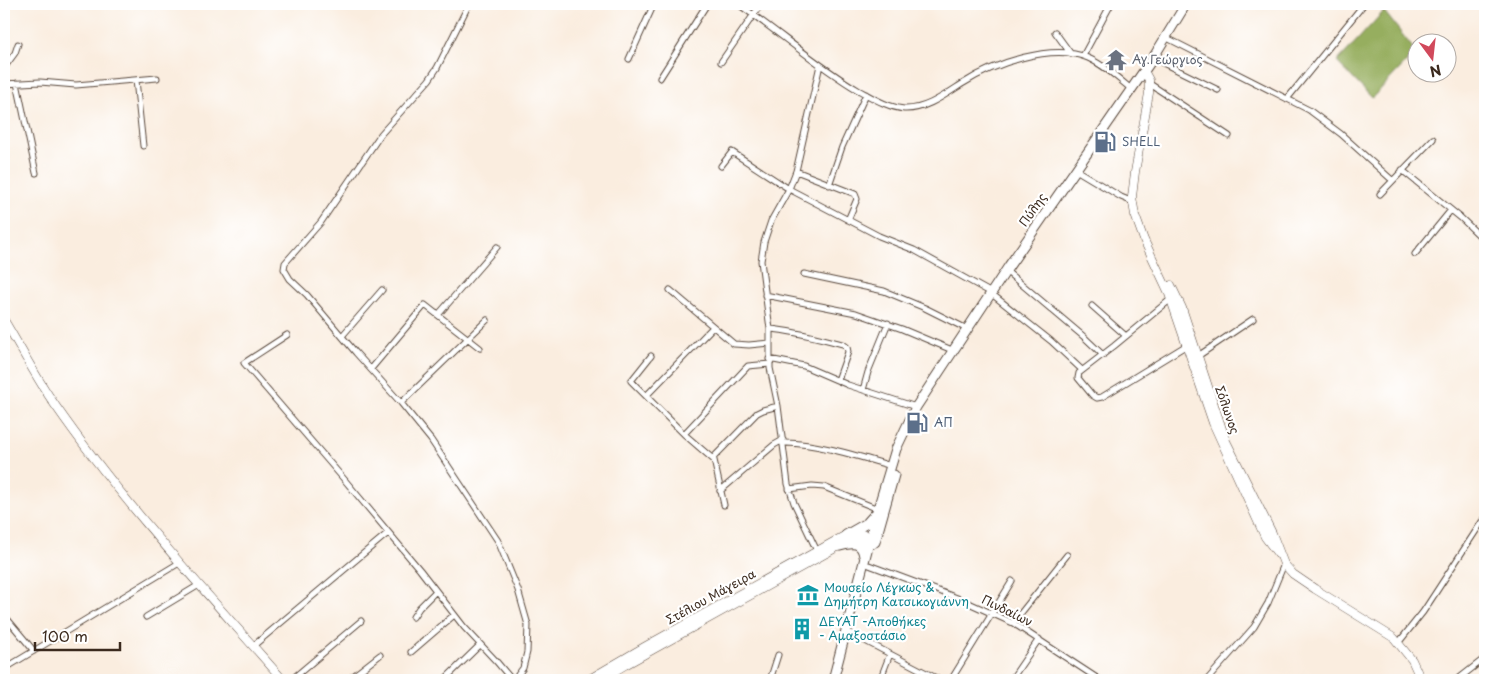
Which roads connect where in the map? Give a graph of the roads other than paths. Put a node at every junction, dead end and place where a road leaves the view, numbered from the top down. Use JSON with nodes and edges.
{"nodes":[{"id":1,"x":469,"y":4,"type":"edge"},
{"id":2,"x":654,"y":4,"type":"edge"},
{"id":3,"x":707,"y":4,"type":"edge"},
{"id":4,"x":738,"y":4,"type":"edge"},
{"id":5,"x":761,"y":4,"type":"edge"},
{"id":6,"x":1111,"y":4,"type":"edge"},
{"id":7,"x":1186,"y":4,"type":"edge"},
{"id":8,"x":1364,"y":4,"type":"edge"},
{"id":9,"x":752,"y":14,"type":"junction"},
{"id":10,"x":1055,"y":32,"type":"dead end"},
{"id":11,"x":1167,"y":38,"type":"junction"},
{"id":12,"x":18,"y":44,"type":"dead end"},
{"id":13,"x":1071,"y":54,"type":"junction"},
{"id":14,"x":1083,"y":56,"type":"junction"},
{"id":15,"x":1154,"y":58,"type":"junction"},
{"id":16,"x":629,"y":60,"type":"dead end"},
{"id":17,"x":721,"y":62,"type":"dead end"},
{"id":18,"x":820,"y":65,"type":"junction"},
{"id":19,"x":4,"y":68,"type":"edge"},
{"id":20,"x":1144,"y":71,"type":"junction"},
{"id":21,"x":157,"y":78,"type":"dead end"},
{"id":22,"x":660,"y":78,"type":"dead end"},
{"id":23,"x":136,"y":80,"type":"junction"},
{"id":24,"x":4,"y":84,"type":"edge"},
{"id":25,"x":17,"y":84,"type":"junction"},
{"id":26,"x":1150,"y":84,"type":"junction"},
{"id":27,"x":1131,"y":89,"type":"junction"},
{"id":28,"x":1218,"y":90,"type":"dead end"},
{"id":29,"x":866,"y":94,"type":"junction"},
{"id":30,"x":1287,"y":99,"type":"junction"},
{"id":31,"x":1229,"y":136,"type":"dead end"},
{"id":32,"x":1433,"y":139,"type":"dead end"},
{"id":33,"x":143,"y":146,"type":"dead end"},
{"id":34,"x":721,"y":166,"type":"dead end"},
{"id":35,"x":1076,"y":170,"type":"junction"},
{"id":36,"x":1402,"y":170,"type":"junction"},
{"id":37,"x":796,"y":171,"type":"junction"},
{"id":38,"x":36,"y":173,"type":"dead end"},
{"id":39,"x":1392,"y":180,"type":"junction"},
{"id":40,"x":829,"y":184,"type":"junction"},
{"id":41,"x":789,"y":189,"type":"junction"},
{"id":42,"x":1380,"y":194,"type":"dead end"},
{"id":43,"x":1133,"y":202,"type":"junction"},
{"id":44,"x":1451,"y":210,"type":"junction"},
{"id":45,"x":848,"y":220,"type":"junction"},
{"id":46,"x":1485,"y":241,"type":"edge"},
{"id":47,"x":497,"y":246,"type":"dead end"},
{"id":48,"x":1415,"y":254,"type":"dead end"},
{"id":49,"x":1006,"y":271,"type":"junction"},
{"id":50,"x":1161,"y":272,"type":"junction"},
{"id":51,"x":804,"y":274,"type":"dead end"},
{"id":52,"x":382,"y":290,"type":"dead end"},
{"id":53,"x":670,"y":290,"type":"dead end"},
{"id":54,"x":991,"y":294,"type":"junction"},
{"id":55,"x":765,"y":295,"type":"junction"},
{"id":56,"x":1171,"y":299,"type":"junction"},
{"id":57,"x":1092,"y":306,"type":"dead end"},
{"id":58,"x":438,"y":315,"type":"junction"},
{"id":59,"x":1253,"y":319,"type":"dead end"},
{"id":60,"x":4,"y":320,"type":"edge"},
{"id":61,"x":487,"y":320,"type":"dead end"},
{"id":62,"x":888,"y":323,"type":"junction"},
{"id":63,"x":713,"y":327,"type":"junction"},
{"id":64,"x":770,"y":329,"type":"junction"},
{"id":65,"x":967,"y":329,"type":"junction"},
{"id":66,"x":287,"y":335,"type":"dead end"},
{"id":67,"x":342,"y":336,"type":"junction"},
{"id":68,"x":1126,"y":336,"type":"junction"},
{"id":69,"x":468,"y":338,"type":"junction"},
{"id":70,"x":770,"y":343,"type":"junction"},
{"id":71,"x":1187,"y":346,"type":"junction"},
{"id":72,"x":480,"y":348,"type":"dead end"},
{"id":73,"x":1096,"y":349,"type":"junction"},
{"id":74,"x":952,"y":350,"type":"junction"},
{"id":75,"x":1103,"y":355,"type":"junction"},
{"id":76,"x":651,"y":356,"type":"dead end"},
{"id":77,"x":1198,"y":356,"type":"junction"},
{"id":78,"x":1096,"y":360,"type":"junction"},
{"id":79,"x":770,"y":361,"type":"junction"},
{"id":80,"x":371,"y":369,"type":"junction"},
{"id":81,"x":1082,"y":370,"type":"junction"},
{"id":82,"x":838,"y":380,"type":"junction"},
{"id":83,"x":863,"y":390,"type":"junction"},
{"id":84,"x":646,"y":396,"type":"junction"},
{"id":85,"x":402,"y":403,"type":"junction"},
{"id":86,"x":778,"y":406,"type":"junction"},
{"id":87,"x":916,"y":407,"type":"junction"},
{"id":88,"x":904,"y":432,"type":"junction"},
{"id":89,"x":684,"y":434,"type":"junction"},
{"id":90,"x":783,"y":442,"type":"junction"},
{"id":91,"x":713,"y":458,"type":"junction"},
{"id":92,"x":891,"y":466,"type":"junction"},
{"id":93,"x":789,"y":489,"type":"junction"},
{"id":94,"x":720,"y":491,"type":"junction"},
{"id":95,"x":724,"y":504,"type":"dead end"},
{"id":96,"x":877,"y":510,"type":"junction"},
{"id":97,"x":1485,"y":517,"type":"edge"},
{"id":98,"x":388,"y":533,"type":"junction"},
{"id":99,"x":846,"y":535,"type":"junction"},
{"id":100,"x":873,"y":541,"type":"junction"},
{"id":101,"x":840,"y":546,"type":"junction"},
{"id":102,"x":817,"y":551,"type":"junction"},
{"id":103,"x":1278,"y":554,"type":"junction"},
{"id":104,"x":1067,"y":555,"type":"dead end"},
{"id":105,"x":867,"y":562,"type":"junction"},
{"id":106,"x":179,"y":563,"type":"junction"},
{"id":107,"x":1284,"y":564,"type":"junction"},
{"id":108,"x":1012,"y":580,"type":"dead end"},
{"id":109,"x":199,"y":585,"type":"junction"},
{"id":110,"x":436,"y":591,"type":"junction"},
{"id":111,"x":992,"y":614,"type":"junction"},
{"id":112,"x":4,"y":615,"type":"edge"},
{"id":113,"x":454,"y":615,"type":"junction"},
{"id":114,"x":413,"y":617,"type":"dead end"},
{"id":115,"x":146,"y":618,"type":"dead end"},
{"id":116,"x":361,"y":621,"type":"dead end"},
{"id":117,"x":1013,"y":623,"type":"junction"},
{"id":118,"x":849,"y":632,"type":"junction"},
{"id":119,"x":1038,"y":639,"type":"junction"},
{"id":120,"x":1399,"y":642,"type":"junction"},
{"id":121,"x":480,"y":645,"type":"junction"},
{"id":122,"x":253,"y":646,"type":"junction"},
{"id":123,"x":34,"y":651,"type":"junction"},
{"id":124,"x":411,"y":652,"type":"dead end"},
{"id":125,"x":890,"y":654,"type":"junction"},
{"id":126,"x":380,"y":655,"type":"dead end"},
{"id":127,"x":778,"y":655,"type":"dead end"},
{"id":128,"x":1485,"y":658,"type":"edge"},
{"id":129,"x":4,"y":669,"type":"edge"},
{"id":130,"x":283,"y":680,"type":"edge"},
{"id":131,"x":291,"y":680,"type":"edge"},
{"id":132,"x":348,"y":680,"type":"edge"},
{"id":133,"x":444,"y":680,"type":"edge"},
{"id":134,"x":513,"y":680,"type":"edge"},
{"id":135,"x":588,"y":680,"type":"edge"},
{"id":136,"x":600,"y":680,"type":"edge"},
{"id":137,"x":770,"y":680,"type":"edge"},
{"id":138,"x":833,"y":680,"type":"edge"},
{"id":139,"x":838,"y":680,"type":"edge"},
{"id":140,"x":880,"y":680,"type":"edge"},
{"id":141,"x":940,"y":680,"type":"edge"},
{"id":142,"x":950,"y":680,"type":"edge"},
{"id":143,"x":1011,"y":680,"type":"edge"},
{"id":144,"x":1100,"y":680,"type":"edge"},
{"id":145,"x":1206,"y":680,"type":"edge"},
{"id":146,"x":1421,"y":680,"type":"edge"},
{"id":147,"x":1457,"y":680,"type":"edge"}],
"edges":[{"from":1,"to":67,"type":"street"},
{"from":2,"to":16,"type":"street"},
{"from":3,"to":22,"type":"street"},
{"from":4,"to":9,"type":"street"},
{"from":5,"to":9,"type":"street"},
{"from":6,"to":14,"type":"street"},
{"from":7,"to":11,"type":"main road","name":"Πύλης"},
{"from":8,"to":30,"type":"street"},
{"from":9,"to":17,"type":"street"},
{"from":9,"to":18,"type":"street"},
{"from":10,"to":13,"type":"street"},
{"from":11,"to":15,"type":"main road","name":"Πύλης"},
{"from":11,"to":30,"type":"street"},
{"from":12,"to":19,"type":"street"},
{"from":13,"to":14,"type":"street"},
{"from":13,"to":29,"type":"street"},
{"from":14,"to":27,"type":"street"},
{"from":15,"to":20,"type":"main road","name":"Πύλης"},
{"from":15,"to":28,"type":"street"},
{"from":18,"to":29,"type":"street"},
{"from":18,"to":37,"type":"street"},
{"from":20,"to":26,"type":"main road"},
{"from":20,"to":27,"type":"main road","name":"Πύλης"},
{"from":21,"to":23,"type":"street"},
{"from":23,"to":25,"type":"street"},
{"from":23,"to":33,"type":"street"},
{"from":24,"to":25,"type":"street"},
{"from":25,"to":38,"type":"street"},
{"from":26,"to":31,"type":"street"},
{"from":26,"to":43,"type":"main road","name":"Σόλωνος"},
{"from":27,"to":35,"type":"main road","name":"Πύλης"},
{"from":29,"to":40,"type":"street"},
{"from":30,"to":39,"type":"street"},
{"from":32,"to":36,"type":"street"},
{"from":34,"to":41,"type":"street"},
{"from":35,"to":43,"type":"street"},
{"from":35,"to":49,"type":"main road","name":"Πύλης"},
{"from":36,"to":39,"type":"street"},
{"from":36,"to":44,"type":"street"},
{"from":37,"to":40,"type":"street"},
{"from":37,"to":41,"type":"street"},
{"from":39,"to":42,"type":"street"},
{"from":40,"to":45,"type":"street"},
{"from":41,"to":45,"type":"street"},
{"from":41,"to":55,"type":"street"},
{"from":43,"to":50,"type":"main road","name":"Σόλωνος"},
{"from":44,"to":46,"type":"street"},
{"from":44,"to":48,"type":"street"},
{"from":45,"to":54,"type":"street"},
{"from":47,"to":58,"type":"street"},
{"from":49,"to":54,"type":"main road","name":"Πύλης"},
{"from":49,"to":73,"type":"street"},
{"from":50,"to":56,"type":"main road","name":"Σόλωνος"},
{"from":50,"to":77,"type":"main road","name":"Σόλωνος"},
{"from":51,"to":65,"type":"street"},
{"from":52,"to":67,"type":"street"},
{"from":53,"to":63,"type":"street"},
{"from":54,"to":65,"type":"main road","name":"Πύλης"},
{"from":54,"to":81,"type":"street"},
{"from":55,"to":62,"type":"street"},
{"from":55,"to":64,"type":"street"},
{"from":56,"to":68,"type":"street"},
{"from":56,"to":71,"type":"main road","name":"Σόλωνος"},
{"from":57,"to":68,"type":"street"},
{"from":58,"to":69,"type":"street"},
{"from":58,"to":80,"type":"street"},
{"from":59,"to":77,"type":"street"},
{"from":60,"to":106,"type":"main road"},
{"from":61,"to":69,"type":"street"},
{"from":62,"to":74,"type":"street"},
{"from":62,"to":83,"type":"street"},
{"from":63,"to":70,"type":"street"},
{"from":63,"to":84,"type":"street"},
{"from":64,"to":70,"type":"street"},
{"from":64,"to":82,"type":"street"},
{"from":65,"to":74,"type":"main road","name":"Πύλης"},
{"from":66,"to":98,"type":"street"},
{"from":67,"to":80,"type":"street"},
{"from":68,"to":75,"type":"street"},
{"from":69,"to":72,"type":"street"},
{"from":69,"to":85,"type":"street"},
{"from":70,"to":79,"type":"street"},
{"from":71,"to":81,"type":"street"},
{"from":71,"to":103,"type":"main road","name":"Σόλωνος"},
{"from":73,"to":75,"type":"street"},
{"from":73,"to":78,"type":"street"},
{"from":74,"to":87,"type":"main road","name":"Πύλης"},
{"from":75,"to":78,"type":"street"},
{"from":76,"to":84,"type":"street"},
{"from":77,"to":103,"type":"main road","name":"Σόλωνος"},
{"from":78,"to":81,"type":"street"},
{"from":79,"to":82,"type":"street"},
{"from":79,"to":86,"type":"street"},
{"from":79,"to":89,"type":"street"},
{"from":80,"to":85,"type":"street"},
{"from":82,"to":83,"type":"street"},
{"from":83,"to":87,"type":"street"},
{"from":84,"to":89,"type":"street"},
{"from":85,"to":134,"type":"street"},
{"from":86,"to":90,"type":"street"},
{"from":86,"to":91,"type":"street"},
{"from":87,"to":88,"type":"main road","name":"Πύλης"},
{"from":88,"to":92,"type":"main road","name":"Πύλης"},
{"from":88,"to":100,"type":"main road","name":"Πύλης"},
{"from":89,"to":91,"type":"street"},
{"from":90,"to":92,"type":"street"},
{"from":90,"to":93,"type":"street"},
{"from":90,"to":94,"type":"street"},
{"from":91,"to":94,"type":"street"},
{"from":92,"to":96,"type":"main road","name":"Πύλης"},
{"from":93,"to":96,"type":"street"},
{"from":93,"to":102,"type":"street"},
{"from":94,"to":95,"type":"street"},
{"from":96,"to":99,"type":"main road"},
{"from":96,"to":100,"type":"main road","name":"Πύλης"},
{"from":97,"to":120,"type":"street"},
{"from":98,"to":110,"type":"street"},
{"from":98,"to":122,"type":"street"},
{"from":99,"to":100,"type":"main road"},
{"from":99,"to":102,"type":"main road","name":"Στέλιου Μάγειρα"},
{"from":100,"to":101,"type":"main road","name":"Στέλιου Μάγειρα"},
{"from":100,"to":105,"type":"main road","name":"Πύλης"},
{"from":101,"to":105,"type":"main road"},
{"from":101,"to":136,"type":"main road","name":"Στέλιου Μάγειρα"},
{"from":102,"to":135,"type":"main road","name":"Στέλιου Μάγειρα"},
{"from":103,"to":107,"type":"main road","name":"Σόλωνος"},
{"from":104,"to":117,"type":"street"},
{"from":105,"to":111,"type":"street","name":"Πινδαίων"},
{"from":105,"to":118,"type":"main road","name":"Πύλης"},
{"from":106,"to":109,"type":"main road"},
{"from":106,"to":123,"type":"street"},
{"from":107,"to":120,"type":"main road","name":"Σόλωνος"},
{"from":107,"to":145,"type":"street"},
{"from":108,"to":111,"type":"street"},
{"from":109,"to":115,"type":"street"},
{"from":109,"to":122,"type":"main road"},
{"from":110,"to":113,"type":"street"},
{"from":110,"to":114,"type":"street"},
{"from":111,"to":117,"type":"street","name":"Πινδαίων"},
{"from":111,"to":142,"type":"street"},
{"from":112,"to":123,"type":"street"},
{"from":113,"to":121,"type":"street"},
{"from":113,"to":124,"type":"street"},
{"from":116,"to":131,"type":"street"},
{"from":117,"to":119,"type":"street","name":"Πινδαίων"},
{"from":118,"to":125,"type":"street"},
{"from":118,"to":138,"type":"main road","name":"Πύλης"},
{"from":118,"to":139,"type":"main road","name":"Πύλης"},
{"from":119,"to":143,"type":"street"},
{"from":119,"to":144,"type":"street","name":"Πινδαίων"},
{"from":120,"to":146,"type":"main road","name":"Σόλωνος"},
{"from":121,"to":133,"type":"street"},
{"from":121,"to":134,"type":"street"},
{"from":122,"to":130,"type":"main road"},
{"from":123,"to":129,"type":"street"},
{"from":125,"to":140,"type":"street"},
{"from":125,"to":141,"type":"street"},
{"from":126,"to":132,"type":"street"},
{"from":127,"to":137,"type":"street"},
{"from":128,"to":147,"type":"street"}]}
